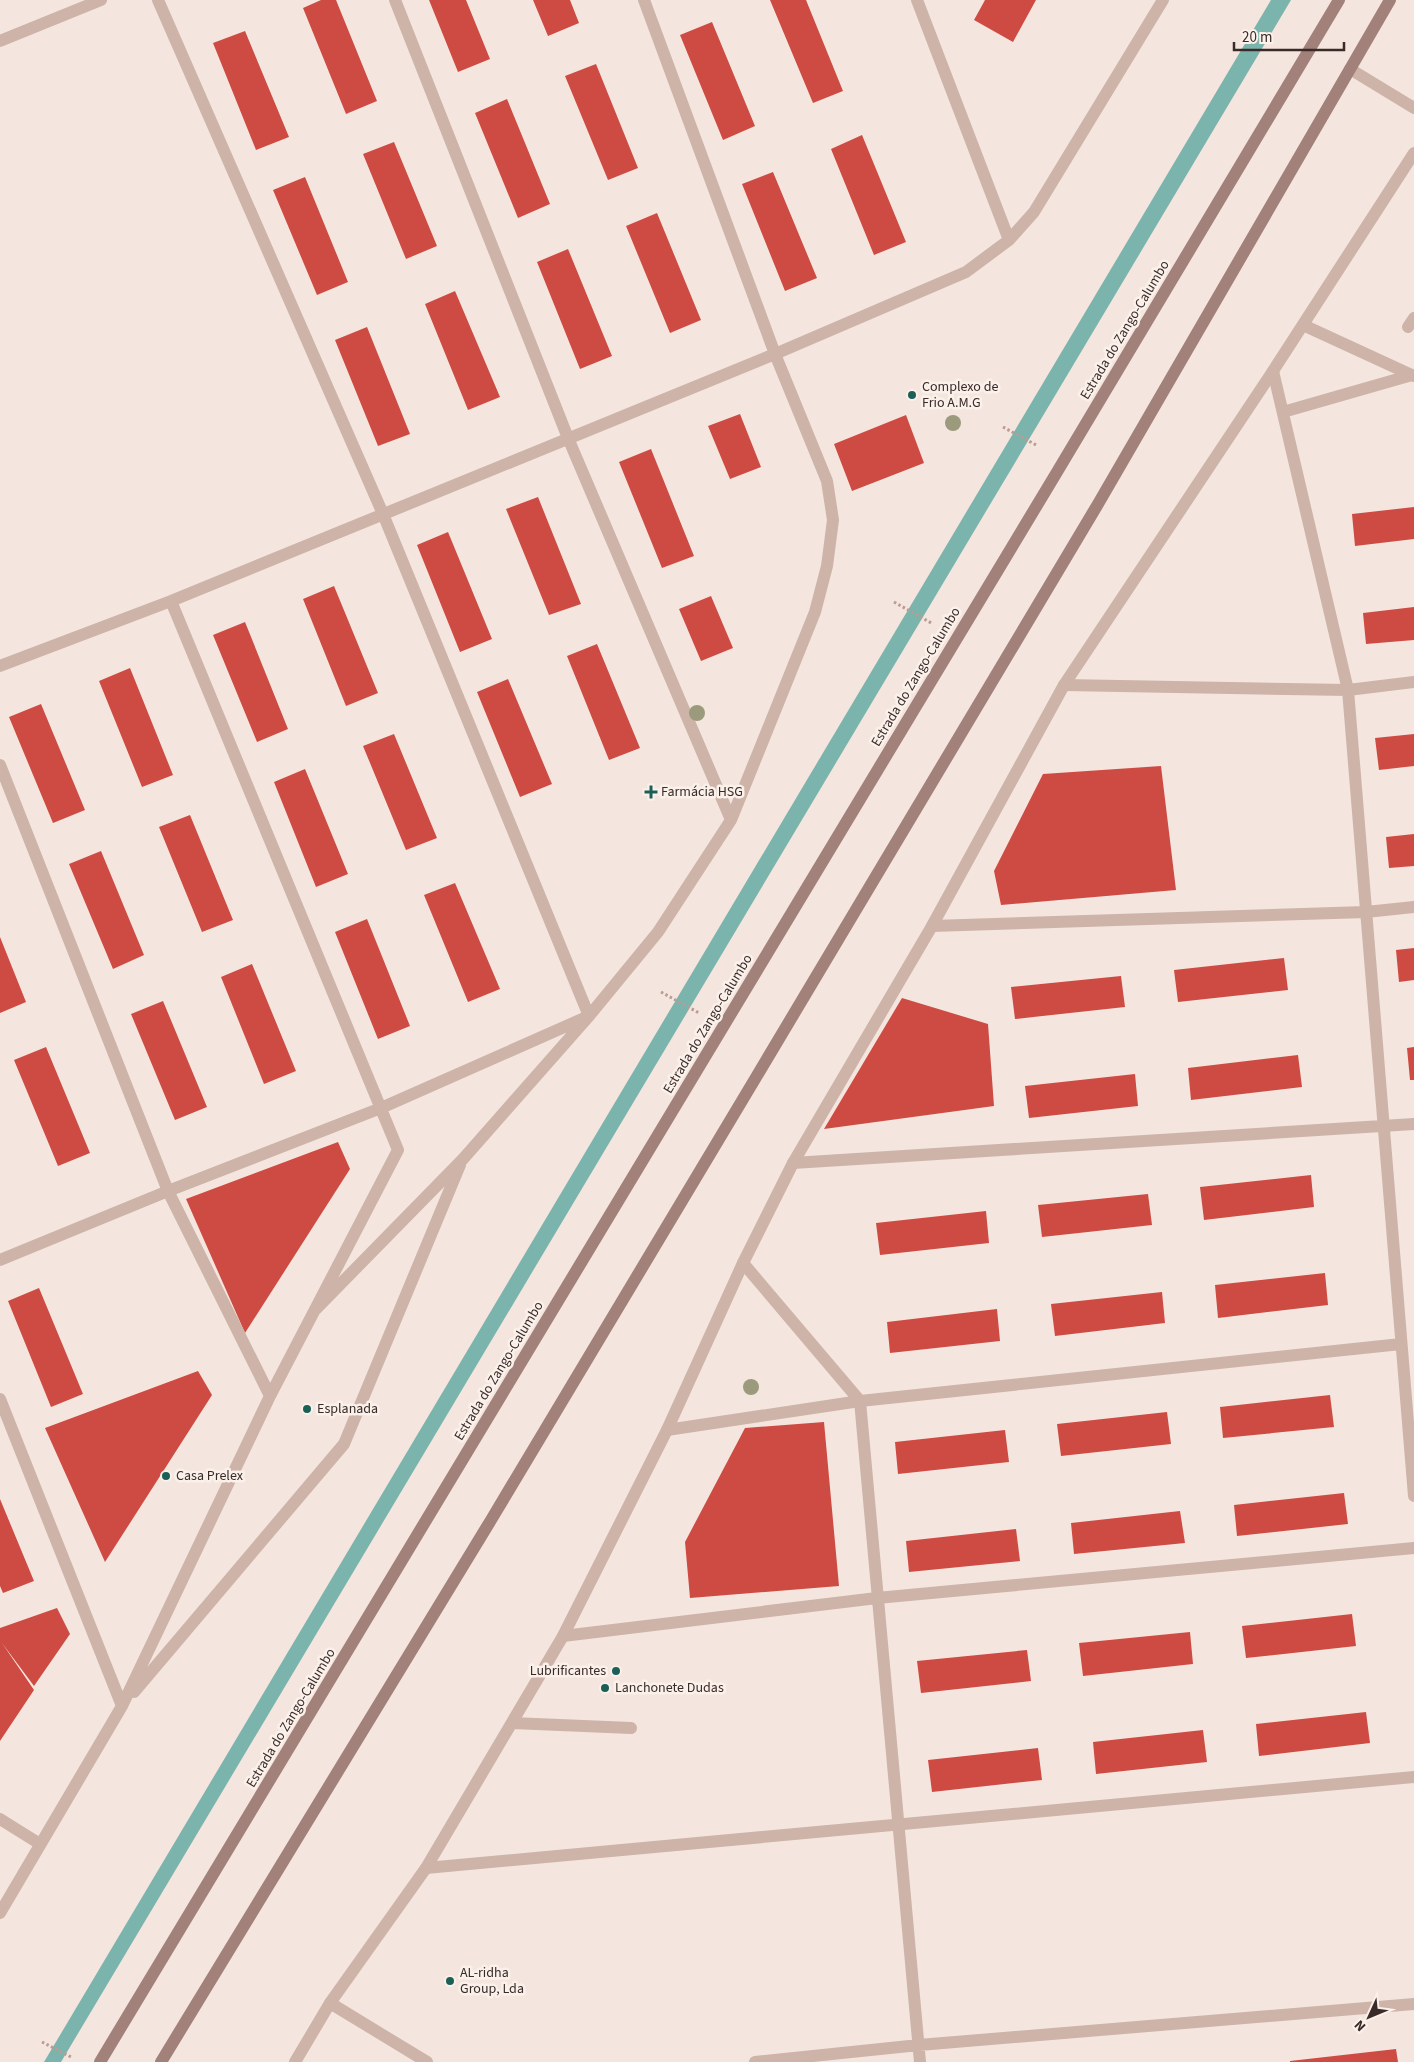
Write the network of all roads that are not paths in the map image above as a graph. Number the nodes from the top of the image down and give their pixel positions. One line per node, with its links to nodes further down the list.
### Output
1 (101, 0): 9 (street)
2 (158, 0): 20 (street)
3 (395, 0): 19 (street)
4 (644, 0): 15 (street)
5 (917, 0): 13 (street)
6 (1163, 0): 13 (street)
7 (1339, 0): 62 (main road, Estrada do Zango-Calumbo)
8 (1390, 0): 10 (main road)
9 (0, 41)
10 (1350, 69): 11 (street); 63 (main road)
11 (1414, 108)
12 (1414, 153): 14 (street)
13 (1009, 240): 15 (street)
14 (1302, 326): 16 (street); 17 (street)
15 (775, 354): 19 (street); 27 (street)
16 (1273, 371): 18 (street); 24 (street)
17 (1413, 375): 18 (street)
18 (1283, 412): 25 (street)
19 (568, 438): 20 (street); 27 (street)
20 (383, 514): 21 (street); 31 (street)
21 (171, 602): 22 (street); 32 (street)
22 (0, 666)
23 (1414, 682): 25 (street)
24 (1064, 685): 25 (street); 30 (street)
25 (1348, 690): 29 (street)
26 (0, 765): 37 (street)
27 (731, 820): 31 (street)
28 (1414, 907): 29 (street)
29 (1366, 912): 30 (street); 34 (street)
30 (932, 926): 36 (street)
31 (589, 1016): 32 (street); 35 (street)
32 (381, 1108): 37 (street); 40 (street)
33 (1414, 1124): 34 (street)
34 (1384, 1127): 36 (street); 41 (street)
35 (463, 1159): 40 (street); 50 (street)
36 (793, 1163): 39 (street)
37 (168, 1191): 38 (street); 42 (street)
38 (0, 1260)
39 (743, 1263): 44 (street); 45 (street)
40 (316, 1309): 42 (street)
41 (1402, 1344): 44 (street); 46 (street)
42 (270, 1396): 50 (street)
43 (0, 1399): 50 (street)
44 (860, 1401): 45 (street); 48 (street)
45 (667, 1430): 49 (street)
46 (1414, 1496)
47 (1414, 1548): 48 (street)
48 (877, 1598): 49 (street); 55 (street)
49 (563, 1636): 51 (street)
50 (122, 1706): 56 (street)
51 (512, 1723): 52 (street); 57 (street)
52 (631, 1728)
53 (1414, 1777): 55 (street)
54 (0, 1819): 56 (street)
55 (899, 1826): 57 (street); 61 (street)
56 (40, 1844): 58 (street)
57 (426, 1868): 59 (street)
58 (0, 1913)
59 (330, 2003): 64 (street); 65 (street)
60 (1414, 2004): 61 (street)
61 (919, 2045): 66 (street); 67 (street)
62 (100, 2062)
63 (161, 2062)
64 (295, 2062)
65 (426, 2062)
66 (755, 2062)
67 (920, 2062)

